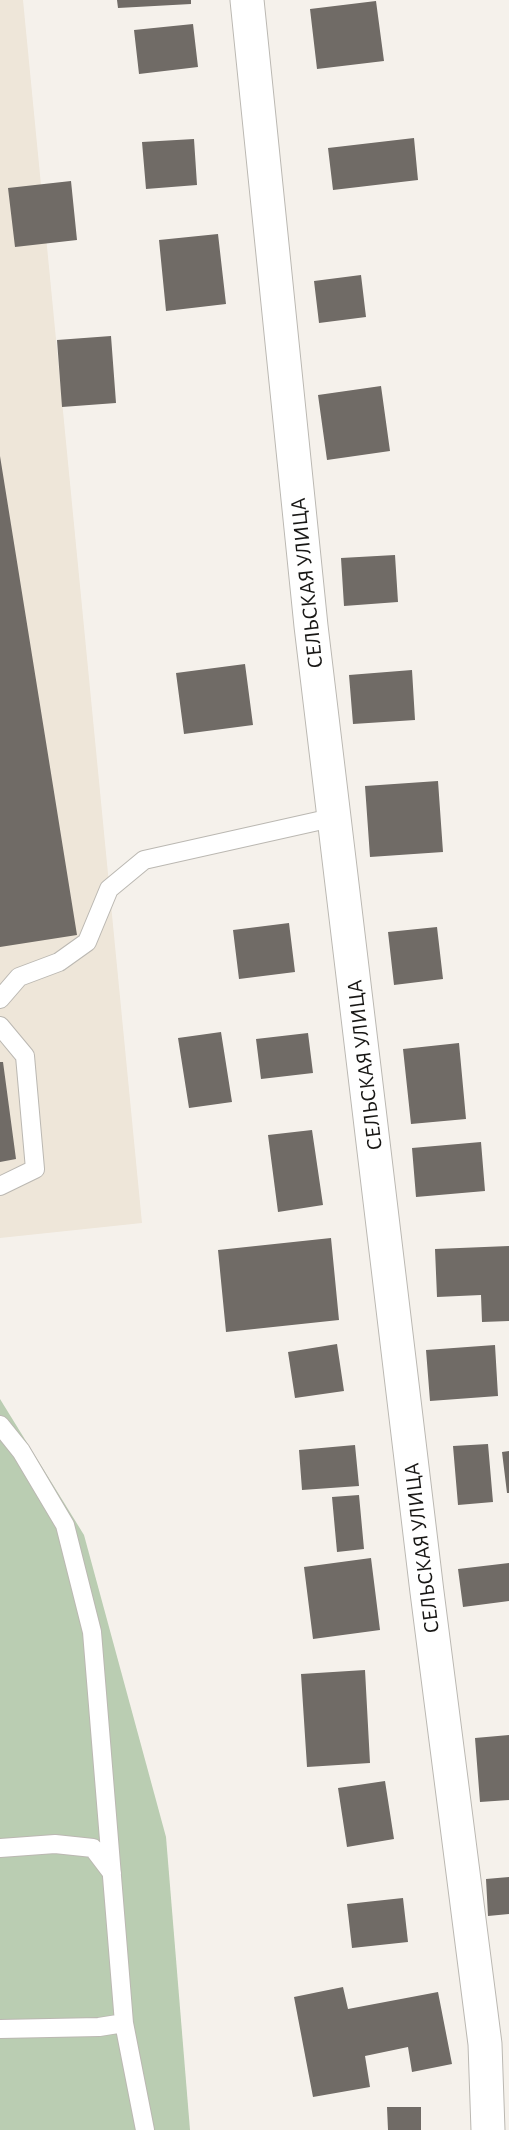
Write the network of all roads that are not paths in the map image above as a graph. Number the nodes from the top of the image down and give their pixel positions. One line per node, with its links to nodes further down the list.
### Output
1 (247, 0): 2 (street, СЕЛЬСКАЯ УЛИЦА)
2 (336, 817): 3 (lane); 12 (street, СЕЛЬСКАЯ УЛИЦА)
3 (0, 999)
4 (0, 1026): 5 (lane)
5 (0, 1186)
6 (0, 1425): 8 (lane)
7 (0, 1848): 8 (lane)
8 (112, 1873): 9 (lane)
9 (124, 2023): 10 (lane); 11 (lane)
10 (0, 2029)
11 (145, 2130)
12 (488, 2130)

